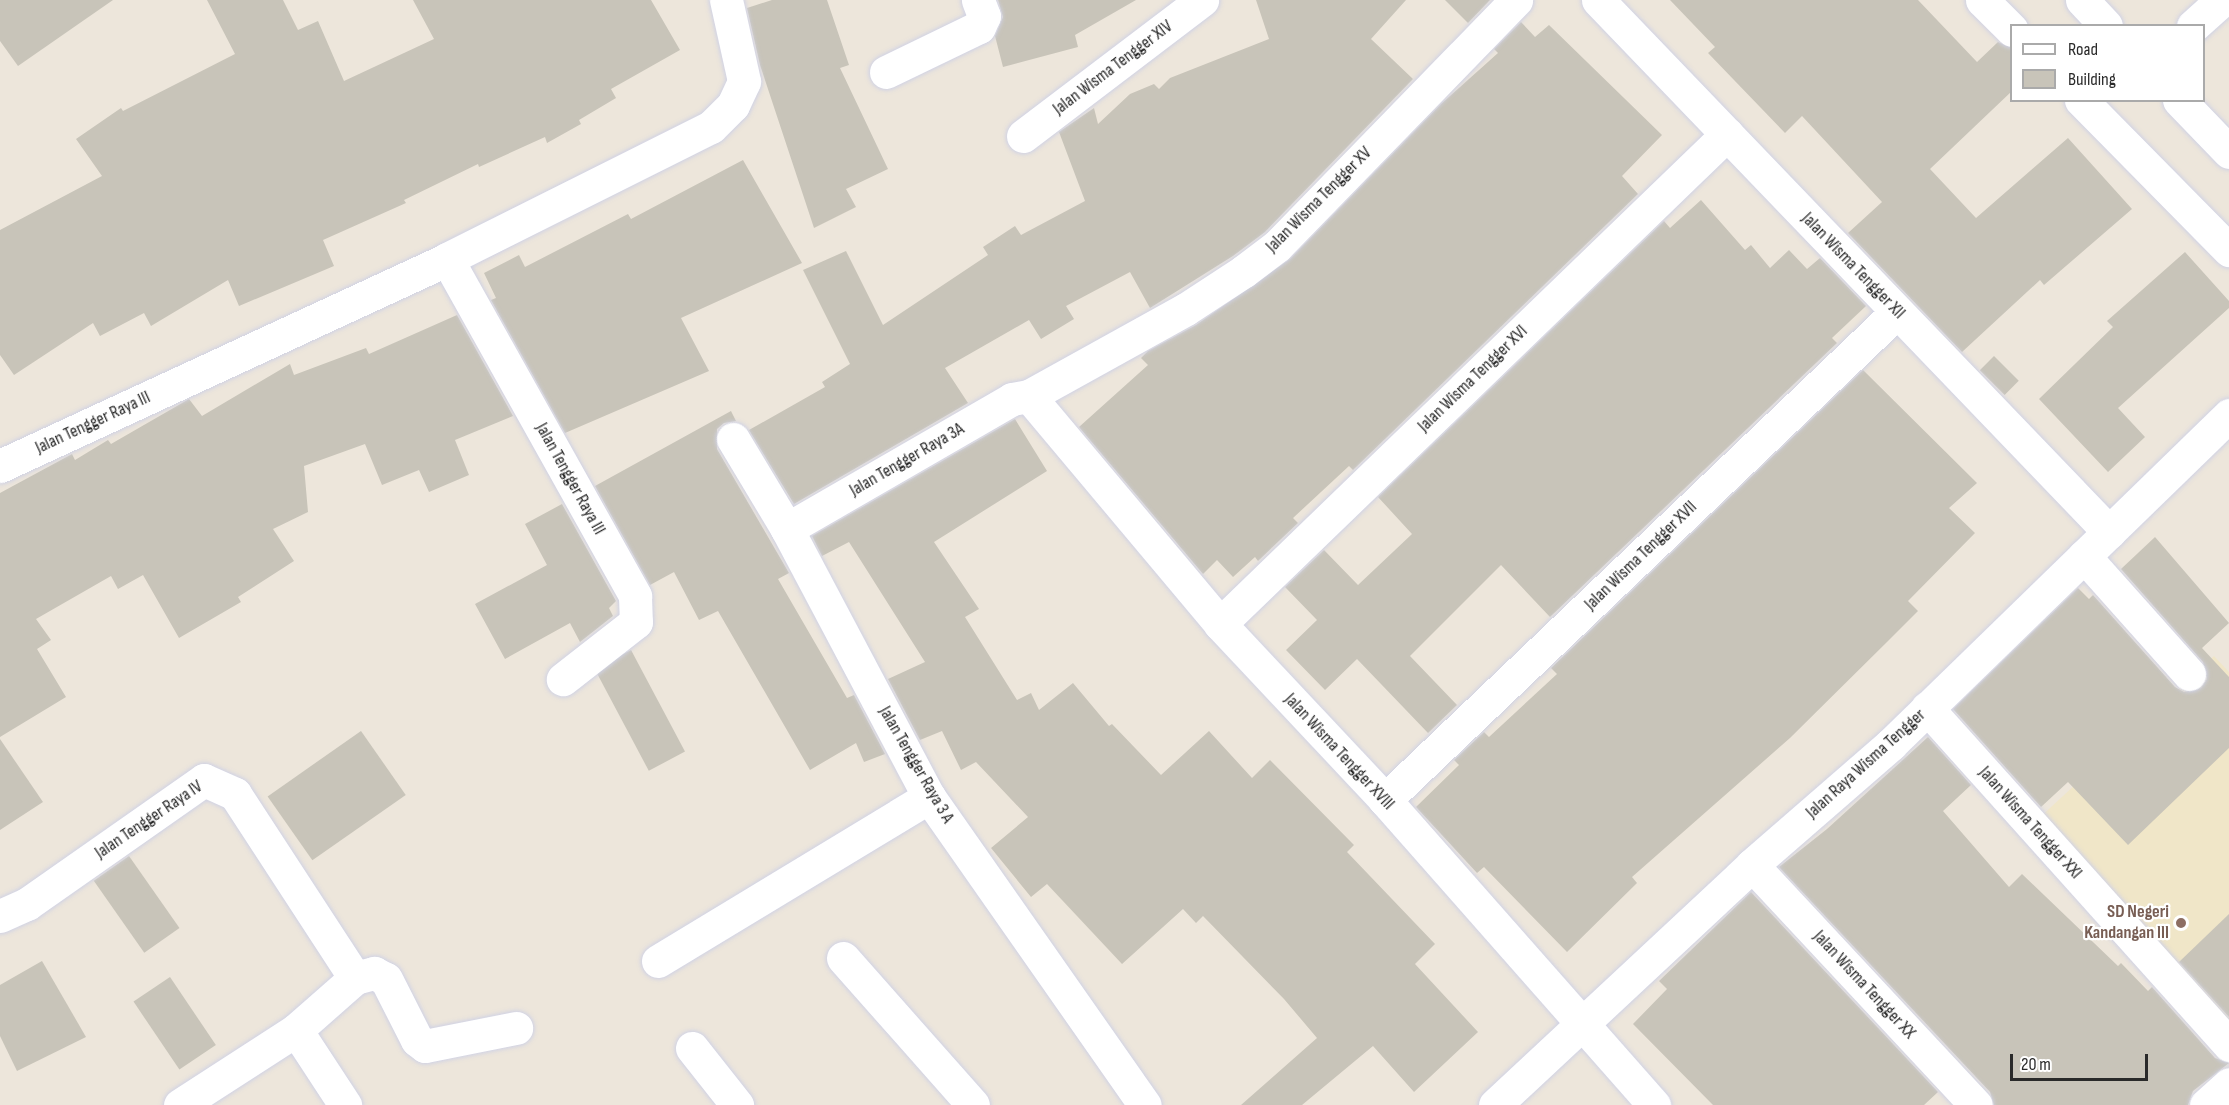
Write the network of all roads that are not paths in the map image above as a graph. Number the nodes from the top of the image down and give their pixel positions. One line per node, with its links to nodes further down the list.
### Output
1 (726, 0): 19 (street, Jalan Tengger Raya III)
2 (978, 0): 12 (street)
3 (1202, 0): 16 (street, Jalan Wisma Tengger XIV)
4 (1516, 0): 21 (street, Jalan Wisma Tengger XV)
5 (1598, 0): 15 (street, Jalan Wisma Tengger XII)
6 (1982, 0): 11 (street)
7 (2082, 0): 9 (street)
8 (2222, 0): 10 (street)
9 (2104, 24)
10 (2195, 24)
11 (2010, 28)
12 (886, 72)
13 (2083, 102): 18 (street)
14 (2181, 102): 17 (street)
15 (1727, 134): 20 (street, Jalan Wisma Tengger XII); 28 (street, Jalan Wisma Tengger XVI)
16 (1023, 136)
17 (2229, 152)
18 (2229, 250)
19 (447, 260): 24 (street, Jalan Tengger Raya III); 30 (street, Jalan Tengger Raya III)
20 (1897, 312): 26 (street, Jalan Wisma Tengger XII); 33 (street, Jalan Wisma Tengger XVII)
21 (1029, 396): 25 (street, Jalan Tengger Raya 3A); 28 (street, Jalan Wisma Tengger XVIII)
22 (2229, 415): 26 (street, Jalan Raya Wisma Tengger)
23 (733, 439): 25 (street, Jalan Tengger Raya 3 A)
24 (0, 466)
25 (787, 529): 32 (street, Jalan Tengger Raya 3 A)
26 (2109, 532): 27 (street, Jalan Raya Wisma Tengger)
27 (2084, 556): 29 (street); 31 (street, Jalan Raya Wisma Tengger)
28 (1220, 624): 33 (street, Jalan Wisma Tengger XVIII)
29 (2189, 674)
30 (564, 679)
31 (1927, 708): 34 (street, Jalan Raya Wisma Tengger); 42 (street, Jalan Wisma Tengger XXI)
32 (929, 796): 37 (street); 49 (street, Jalan Tengger Raya 3 A)
33 (1385, 800): 39 (street, Jalan Wisma Tengger XVIII)
34 (1752, 865): 39 (street, Jalan Raya Wisma Tengger); 52 (street, Jalan Wisma Tengger XX)
35 (0, 916): 38 (street, Jalan Tengger Raya IV)
36 (843, 958): 48 (street)
37 (658, 961)
38 (355, 978): 40 (street); 41 (street)
39 (1581, 1025): 50 (street, Jalan Raya Wisma Tengger); 51 (street, Jalan Wisma Tengger XVIII)
40 (516, 1028)
41 (296, 1030): 45 (street); 46 (street)
42 (2229, 1044)
43 (692, 1048): 47 (street)
44 (2229, 1084): 53 (street)
45 (180, 1105)
46 (345, 1105)
47 (737, 1105)
48 (973, 1105)
49 (1145, 1105)
50 (1495, 1105)
51 (1654, 1105)
52 (1976, 1105)
53 (2206, 1105)

